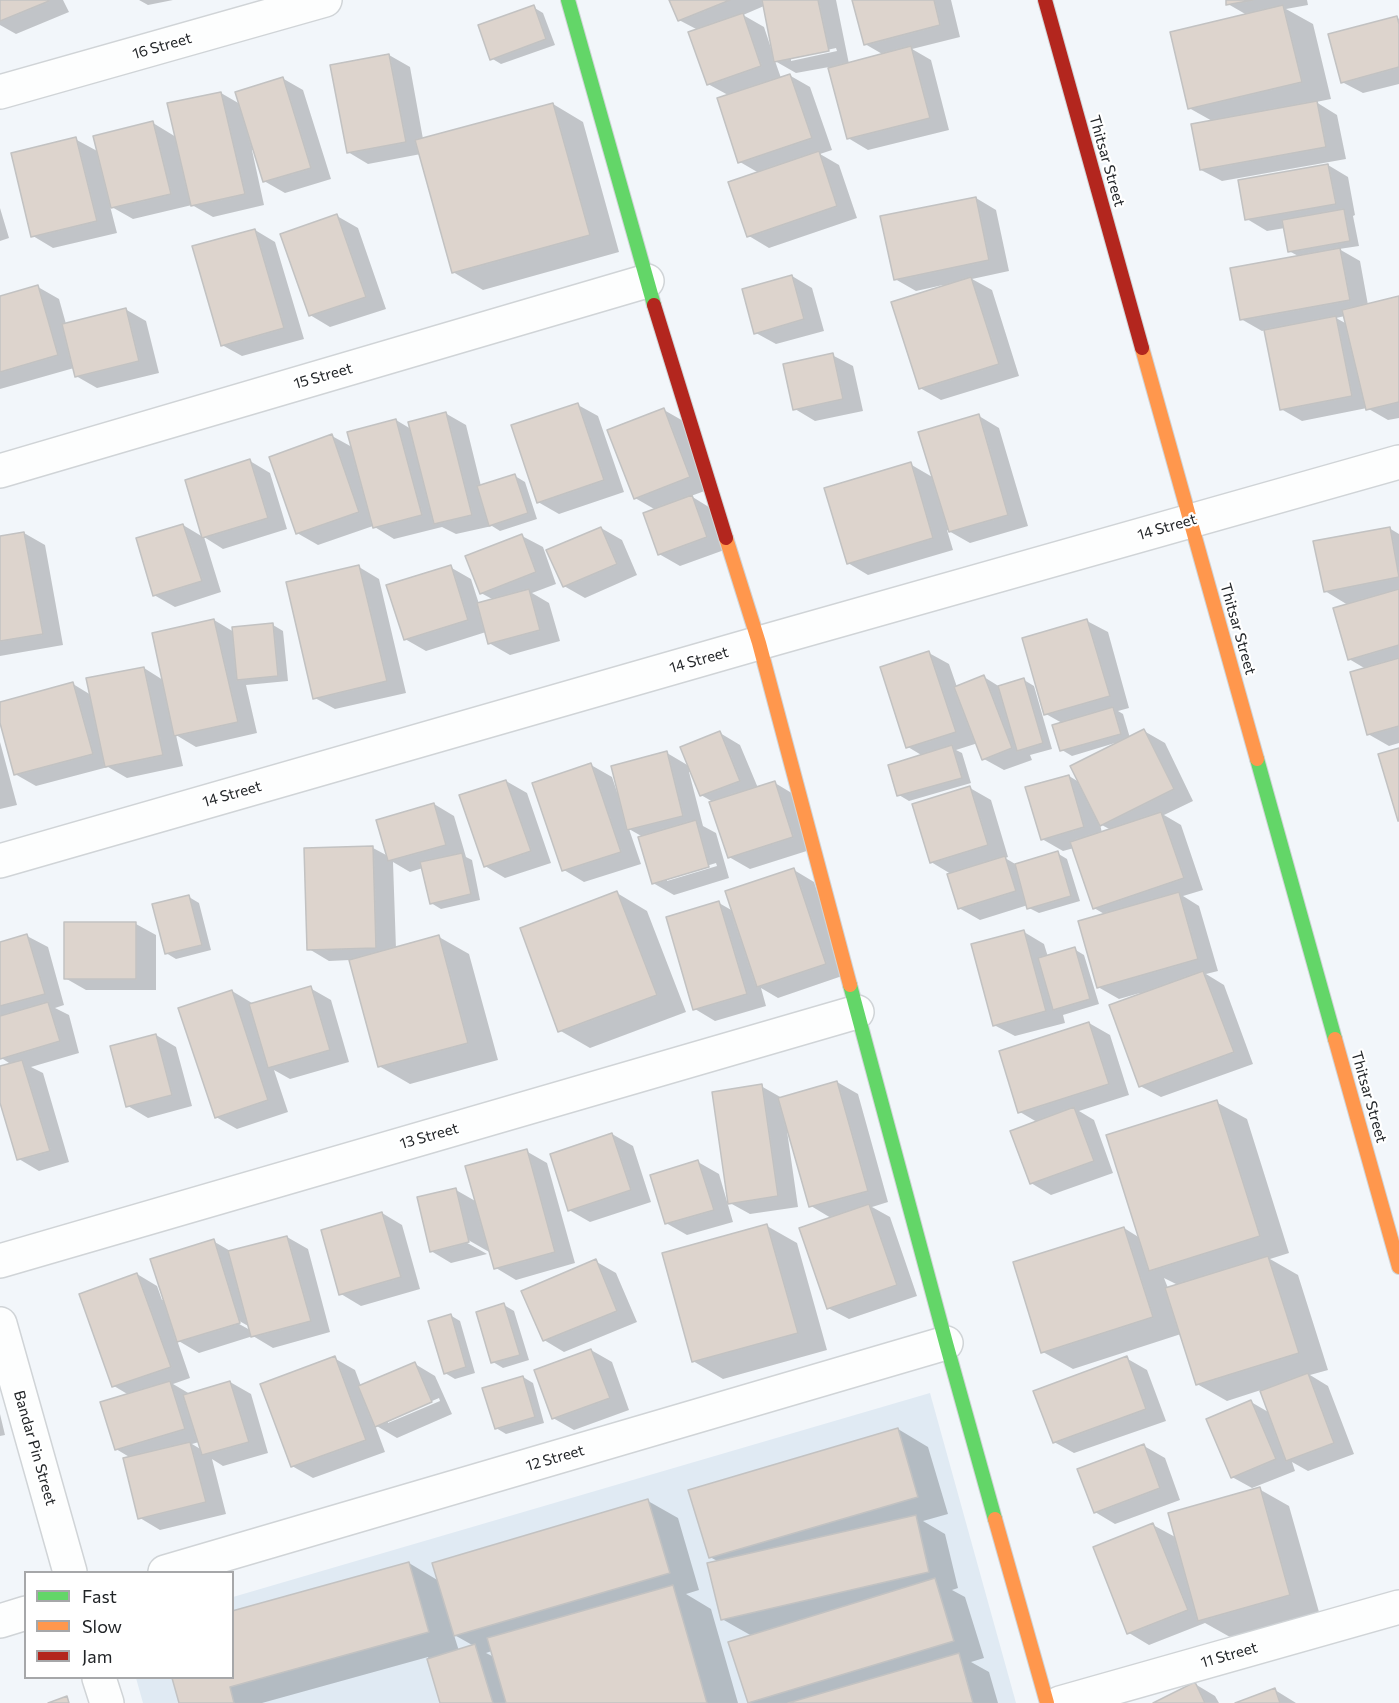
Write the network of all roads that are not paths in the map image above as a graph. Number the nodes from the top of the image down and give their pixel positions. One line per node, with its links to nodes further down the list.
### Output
1 (325, 0): 4 (street, 16 Street)
2 (568, 0): 5 (street)
3 (1045, 0): 8 (street, Thitsar Street)
4 (0, 92)
5 (647, 281): 7 (street, 15 Street); 9 (street)
6 (1399, 462): 8 (street, 14 Street)
7 (0, 471)
8 (1191, 520): 9 (street, 14 Street); 13 (street, Thitsar Street)
9 (759, 643): 10 (street, 14 Street); 11 (street)
10 (0, 861)
11 (857, 1012): 12 (street, 13 Street); 15 (street)
12 (0, 1261)
13 (1399, 1268)
14 (0, 1324): 16 (street, Bandar Pin Street)
15 (946, 1343): 17 (street, 12 Street); 23 (street)
16 (70, 1571)
17 (168, 1571)
18 (1399, 1607): 24 (street, 11 Street)
19 (24, 1614): 20 (street)
20 (0, 1621)
21 (100, 1679): 22 (street)
22 (106, 1703)
23 (1047, 1703)
24 (1059, 1703)

